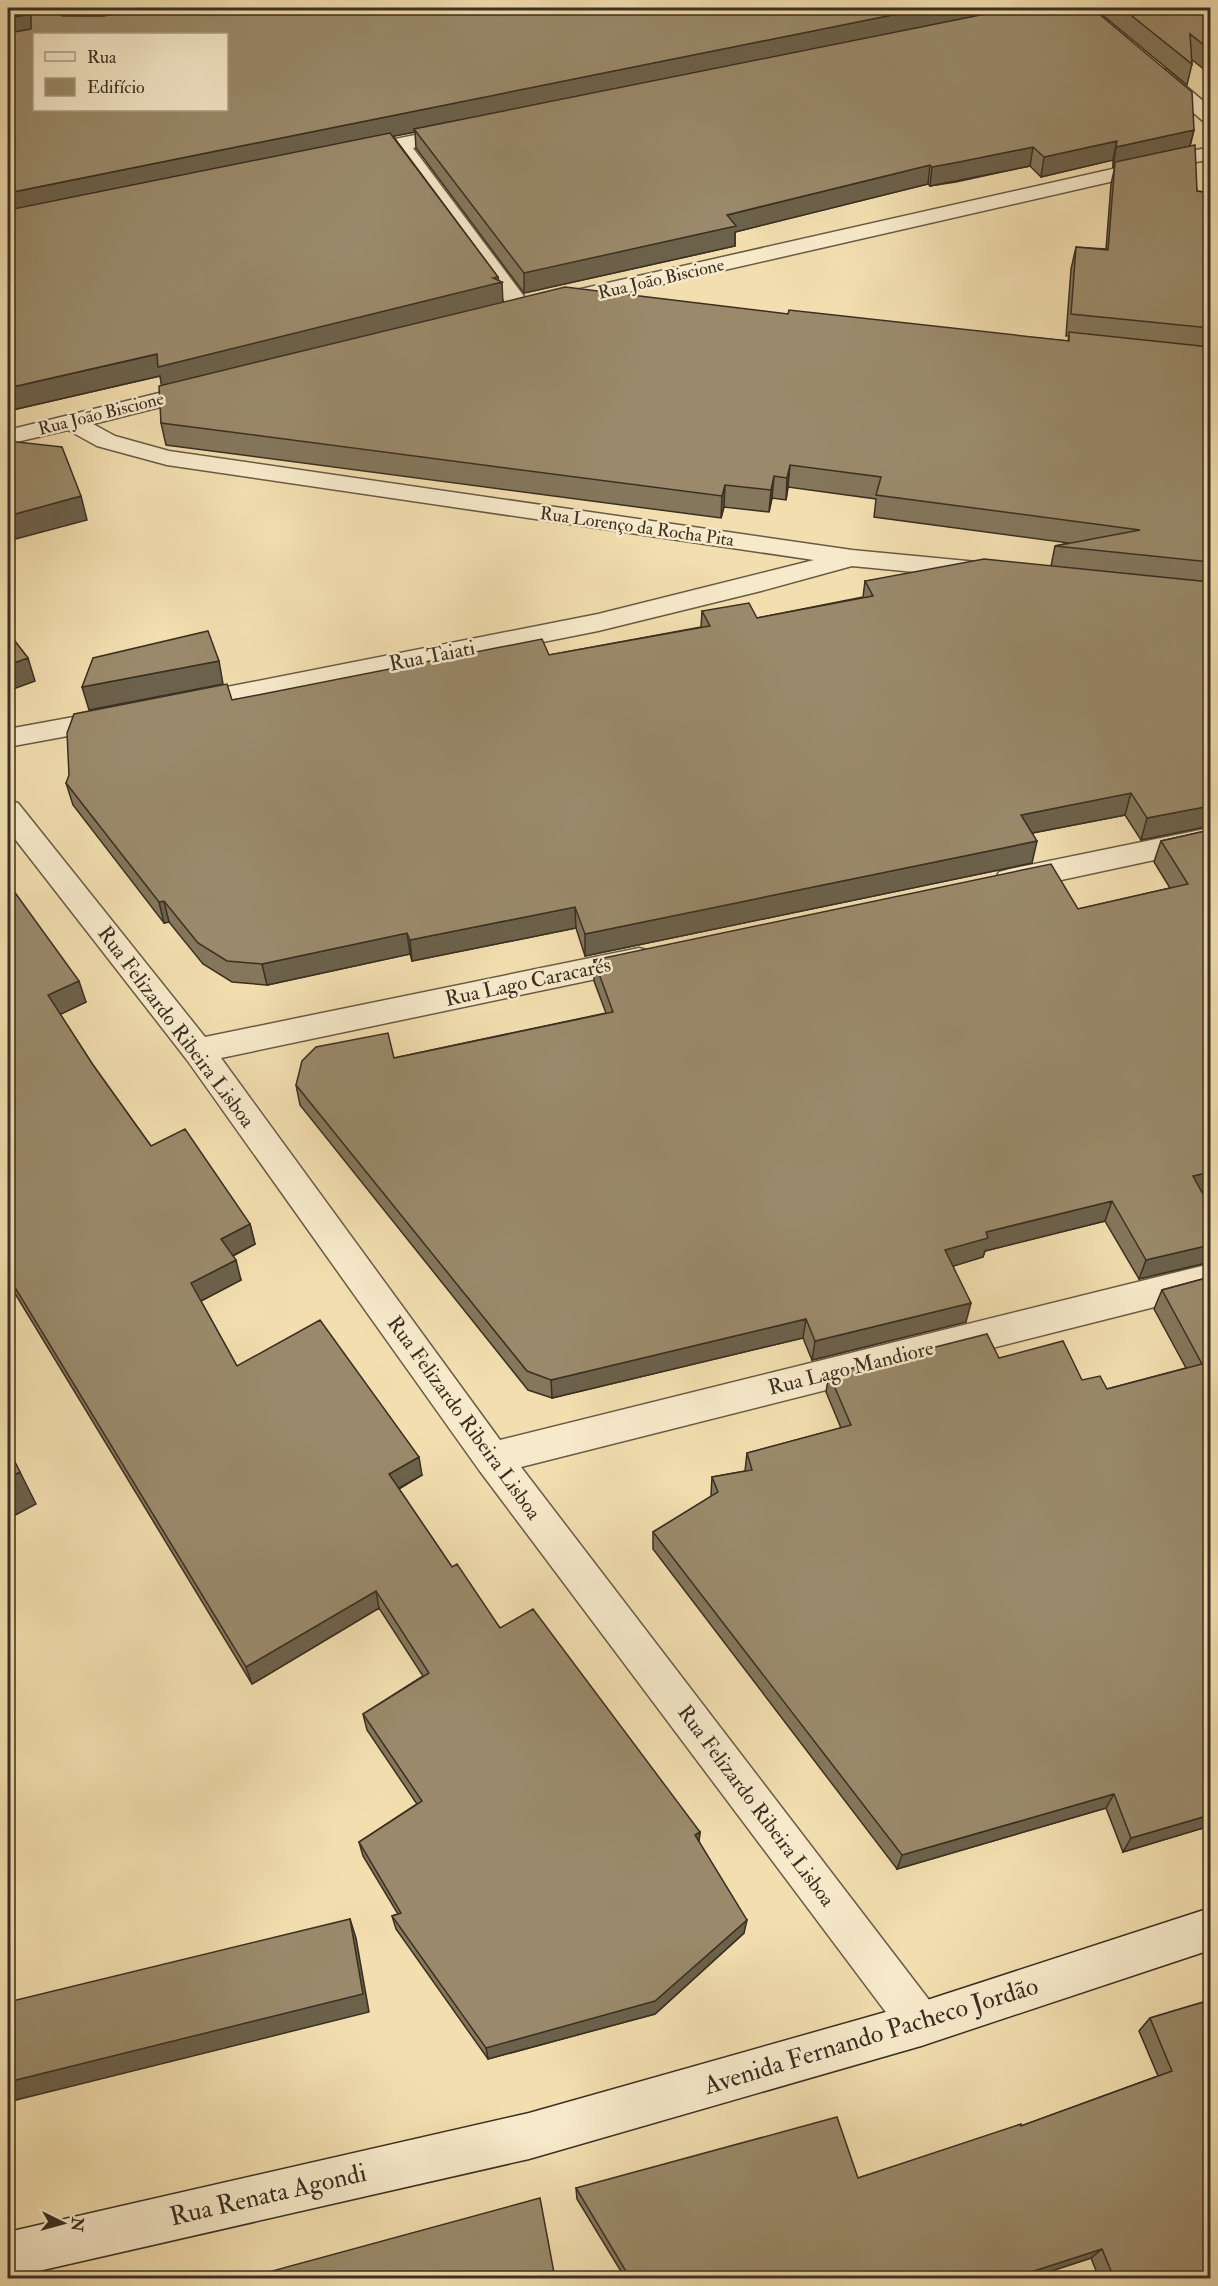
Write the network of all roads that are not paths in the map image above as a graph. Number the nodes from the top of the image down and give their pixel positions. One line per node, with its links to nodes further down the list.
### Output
1 (1141, 59): 2 (street)
2 (1210, 117)
3 (480, 127): 4 (street)
4 (399, 144): 6 (street); 9 (street)
5 (1210, 153): 7 (street, Rua João Biscione)
6 (342, 156)
7 (591, 295): 8 (street); 9 (street, Rua João Biscione)
8 (650, 301)
9 (521, 308): 10 (street, Rua João Biscione)
10 (498, 314)
11 (221, 384): 12 (street, Rua João Biscione)
12 (72, 422): 13 (street, Rua João Biscione); 14 (street, Rua Lorenço da Rocha Pita)
13 (8, 437)
14 (852, 558): 15 (street, Rua Lorenço da Rocha Pita); 16 (street, Rua Taiati)
15 (1013, 573)
16 (166, 708)
17 (131, 715): 18 (street)
18 (8, 738)
19 (8, 810): 23 (street, Rua Felizardo Ribeira Lisboa)
20 (1210, 838): 21 (street)
21 (978, 887)
22 (664, 953): 23 (street, Rua Lago Caracarés)
23 (198, 1052): 25 (street, Rua Felizardo Ribeira Lisboa)
24 (1210, 1278): 25 (street, Rua Lago Mandiore)
25 (492, 1458): 27 (street, Rua Felizardo Ribeira Lisboa)
26 (1210, 1929): 27 (street, Avenida Fernando Pacheco Jordão)
27 (921, 2024): 28 (street, Avenida Fernando Pacheco Jordão)
28 (529, 2136): 29 (street, Rua Renata Agondi)
29 (8, 2255)

